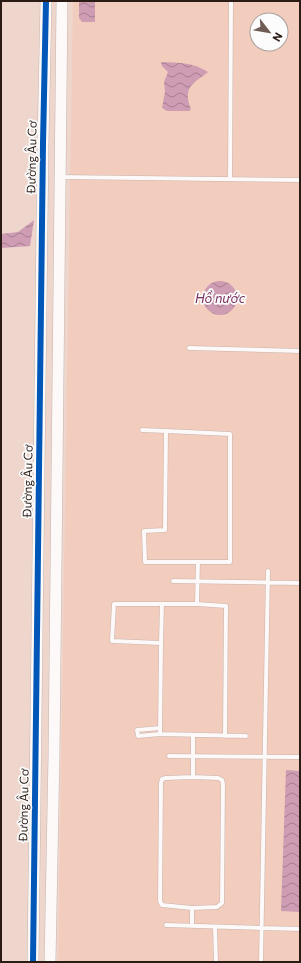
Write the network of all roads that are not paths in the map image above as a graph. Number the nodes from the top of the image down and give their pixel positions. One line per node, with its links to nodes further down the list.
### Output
1 (46, 1): 9 (street, Đường Âu Cơ)
2 (62, 1): 4 (street)
3 (231, 1): 5 (lane)
4 (60, 177): 5 (lane); 10 (street)
5 (230, 179): 6 (lane)
6 (300, 180)
7 (189, 348): 8 (lane)
8 (300, 351)
9 (41, 352): 10 (street); 38 (street, Đường Âu Cơ)
10 (58, 352): 39 (street)
11 (142, 430): 12 (lane)
12 (166, 431): 13 (lane); 13 (lane)
13 (198, 562): 16 (lane)
14 (268, 570): 17 (lane)
15 (173, 580): 16 (lane)
16 (197, 581): 17 (lane); 20 (lane)
17 (268, 582): 18 (lane); 29 (lane)
18 (300, 583)
19 (162, 604): 20 (lane); 21 (lane); 21 (lane)
20 (197, 604): 25 (lane)
21 (161, 643): 22 (lane)
22 (160, 728): 23 (lane); 23 (lane)
23 (160, 734): 24 (lane)
24 (193, 735): 25 (lane); 28 (lane)
25 (226, 736): 26 (lane)
26 (246, 736)
27 (169, 756): 28 (lane)
28 (194, 756): 29 (lane); 31 (lane)
29 (265, 757): 30 (lane); 36 (lane)
30 (300, 757)
31 (193, 777): 32 (lane); 32 (lane)
32 (192, 908): 34 (lane)
33 (166, 925): 34 (lane)
34 (192, 926): 35 (lane)
35 (215, 927): 36 (lane); 40 (lane)
36 (262, 928): 37 (lane); 41 (lane)
37 (300, 929)
38 (33, 962)
39 (50, 962)
40 (216, 962)
41 (262, 962)

